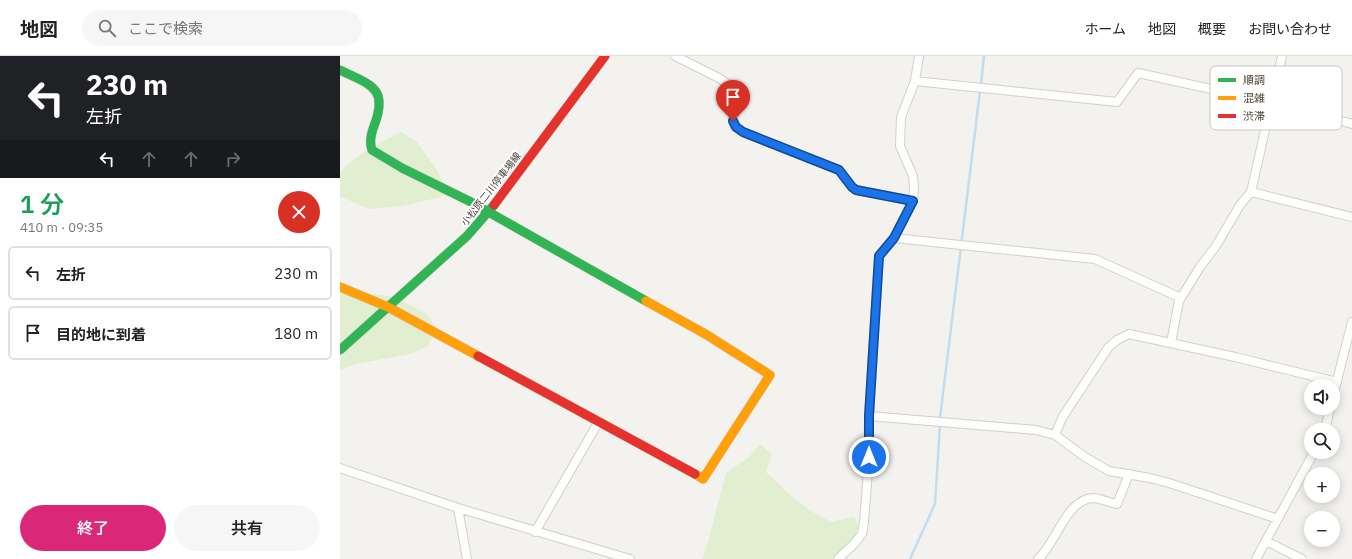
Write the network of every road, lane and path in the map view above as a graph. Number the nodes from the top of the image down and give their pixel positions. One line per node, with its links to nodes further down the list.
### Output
1 (605, 56): 14 (street, 小松原二川停車場線)
2 (675, 56): 13 (street)
3 (919, 56): 7 (street)
4 (1282, 56): 5 (street)
5 (1280, 66)
6 (340, 70): 14 (street)
7 (915, 81): 8 (street); 13 (street)
8 (1210, 89)
9 (1342, 121): 10 (street)
10 (1352, 124)
11 (1265, 130): 12 (street)
12 (1251, 192): 15 (street); 18 (street)
13 (913, 201): 16 (street)
14 (489, 212): 19 (street, 小松原二川停車場線); 26 (street)
15 (1352, 216)
16 (894, 238): 18 (street); 25 (street)
17 (340, 287): 19 (street)
18 (1181, 298): 21 (street)
19 (388, 307): 22 (street, 小松原二川停車場線); 26 (street)
20 (1352, 322): 24 (street)
21 (1171, 343): 23 (street); 27 (street)
22 (340, 350)
23 (1324, 379)
24 (1338, 379)
25 (869, 416): 27 (street); 38 (street)
26 (599, 421): 33 (street)
27 (1055, 435): 30 (street)
28 (1310, 459): 32 (street)
29 (340, 468): 31 (street)
30 (1129, 474): 32 (street); 39 (street)
31 (458, 508): 33 (street); 36 (street)
32 (1278, 519): 34 (street)
33 (535, 532): 35 (street)
34 (1266, 541): 40 (street); 41 (street)
35 (604, 555): 37 (street)
36 (467, 559)
37 (630, 559)
38 (838, 559)
39 (1038, 559)
40 (1256, 559)
41 (1302, 559)

